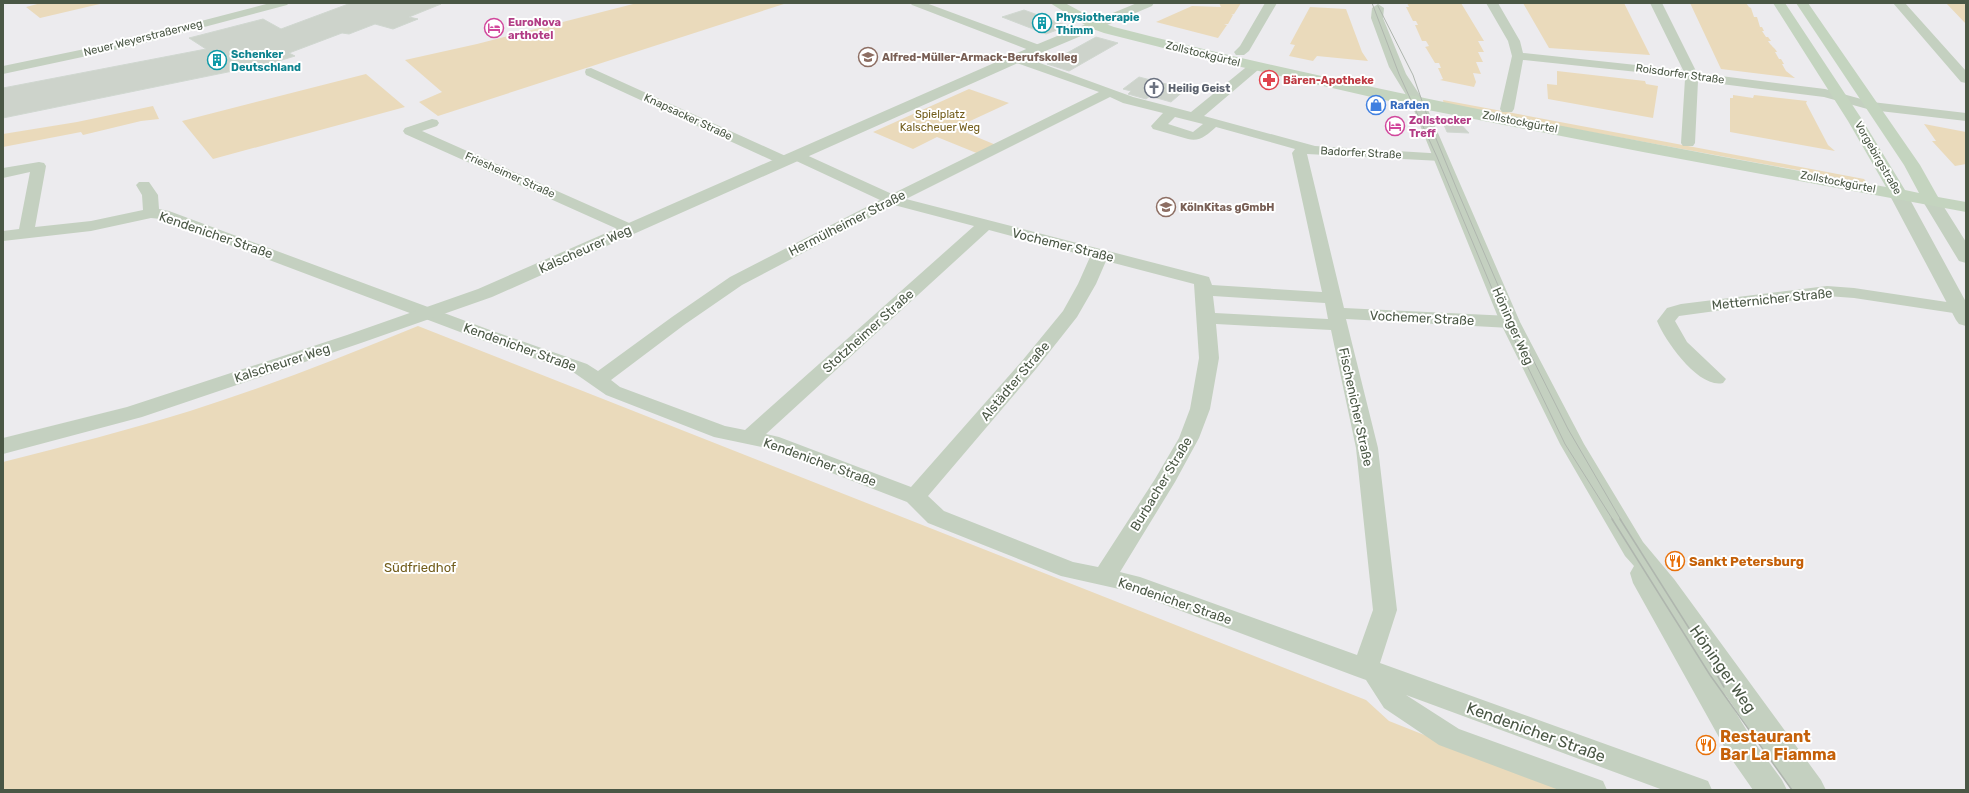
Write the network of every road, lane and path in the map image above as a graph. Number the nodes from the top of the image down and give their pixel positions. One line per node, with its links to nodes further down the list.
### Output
1 (283, 3): 20 (street, Neuer Weyerstraßerweg)
2 (916, 3): 15 (street)
3 (1056, 3): 14 (main road, Zollstockgürtel)
4 (1074, 3): 13 (main road, Zollstockgürtel)
5 (1148, 3): 13 (street, Kalscheurer Weg)
6 (1271, 3): 16 (street)
7 (1492, 3): 17 (street)
8 (1656, 3): 22 (street)
9 (1778, 3): 25 (main road, Vorgebirgstraße)
10 (1802, 3): 27 (main road, Vorgebirgstraße)
11 (1899, 3): 23 (street)
12 (1376, 6): 26 (street, Höninger Weg)
13 (1115, 17): 14 (street, Kalscheurer Weg); 16 (main road, Zollstockgürtel)
14 (1095, 25): 15 (street, Kalscheurer Weg); 19 (main road, Zollstockgürtel)
15 (1038, 49): 18 (street, Kalscheurer Weg)
16 (1240, 52): 26 (main road, Zollstockgürtel)
17 (1518, 56): 22 (street, Roisdorfer Straße); 28 (street)
18 (1018, 59): 24 (street, Badorfer Straße); 37 (street, Kalscheurer Weg)
19 (1254, 67): 26 (main road, Zollstockgürtel); 30 (street)
20 (3, 70)
21 (591, 72): 37 (street, Knapsacker Straße)
22 (1692, 76): 25 (street, Roisdorfer Straße); 34 (street)
23 (1966, 79)
24 (1110, 92): 29 (street, Badorfer Straße); 43 (street, Hermülheimer Straße)
25 (1841, 96): 27 (street, Roisdorfer Straße); 40 (main road, Vorgebirgstraße)
26 (1415, 98): 28 (main road, Zollstockgürtel); 36 (street, Höninger Weg); 40 (main road, Zollstockgürtel)
27 (1871, 106): 31 (street, Roisdorfer Straße); 41 (main road, Vorgebirgstraße)
28 (1507, 109): 34 (main road, Zollstockgürtel)
29 (1172, 112): 30 (street, Badorfer Straße); 33 (street)
30 (1194, 117): 33 (street, Badorfer Straße)
31 (1966, 117)
32 (432, 122): 47 (street, Friesheimer Straße)
33 (1213, 122): 35 (street, Badorfer Straße)
34 (1688, 143): 40 (main road, Zollstockgürtel)
35 (1305, 148): 36 (street, Badorfer Straße); 54 (street, Fischenicher Straße)
36 (1441, 157): 57 (street, Höninger Weg)
37 (791, 159): 43 (street, Vochemer Straße); 47 (street, Kalscheurer Weg)
38 (3, 173): 48 (street)
39 (144, 185): 45 (street)
40 (1894, 187): 41 (main road); 55 (street, Vorgebirgstraße)
41 (1928, 193): 42 (main road); 44 (main road); 51 (street, Vorgebirgstraße)
42 (1966, 194)
43 (892, 200): 46 (street, Vochemer Straße); 59 (street, Hermülheimer Straße)
44 (1966, 207)
45 (152, 213): 48 (street); 53 (street, Kendenicher Straße)
46 (986, 225): 50 (street, Vochemer Straße); 60 (street, Stotzheimer Straße)
47 (630, 229): 53 (street, Kalscheurer Weg)
48 (26, 233): 49 (street)
49 (3, 236)
50 (1100, 254): 52 (street, Vochemer Straße); 62 (street, Alstädter Straße)
51 (1966, 257)
52 (1204, 290): 54 (street, Vochemer Straße); 56 (street, Burbacher Straße)
53 (426, 312): 59 (street, Kendenicher Straße); 61 (street, Kalscheurer Weg)
54 (1335, 312): 56 (street, Vochemer Straße); 57 (street, Vochemer Straße); 65 (street, Fischenicher Straße)
55 (1963, 314): 58 (street, Metternicher Straße)
56 (1206, 318): 64 (street, Burbacher Straße)
57 (1510, 322): 63 (street, Höninger Weg)
58 (1716, 379)
59 (599, 380): 60 (street, Kendenicher Straße)
60 (750, 437): 62 (street, Kendenicher Straße)
61 (3, 446)
62 (915, 497): 64 (street, Kendenicher Straße)
63 (1634, 550): 68 (street, Höninger Weg); 69 (street, Höninger Weg)
64 (1104, 577): 65 (street, Kendenicher Straße)
65 (1370, 672): 66 (street); 67 (street, Kendenicher Straße)
66 (1593, 790)
67 (1698, 790)
68 (1771, 790)
69 (1810, 790)

